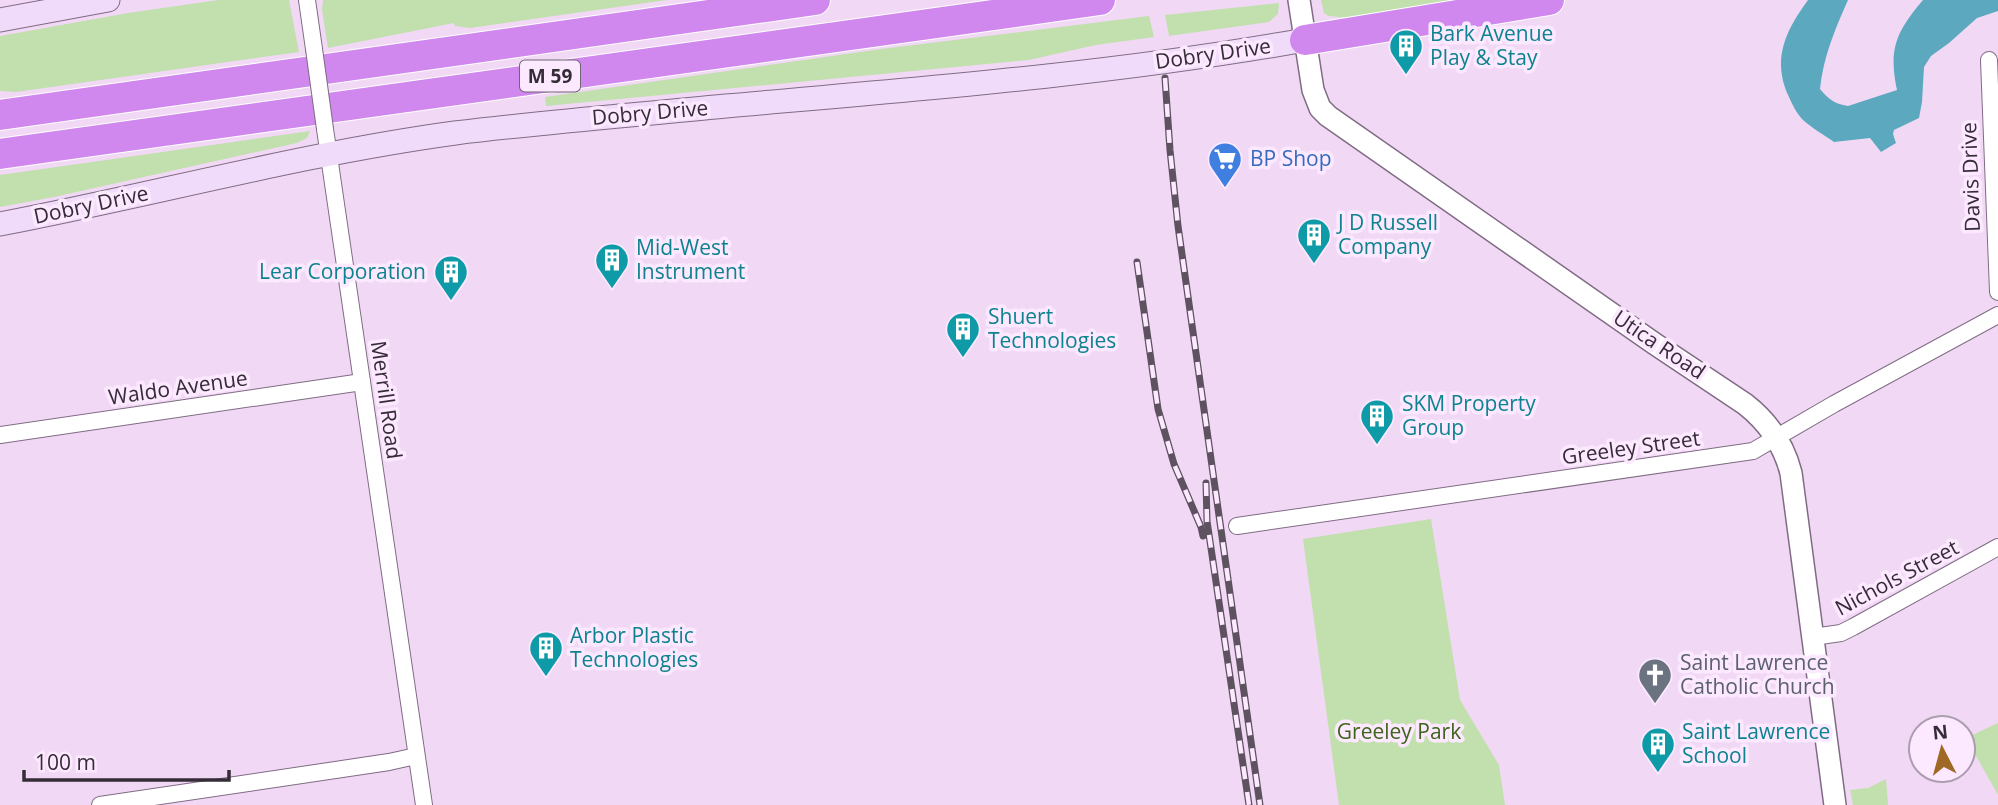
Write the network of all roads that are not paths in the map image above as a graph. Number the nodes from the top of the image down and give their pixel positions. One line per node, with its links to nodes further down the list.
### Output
1 (108, 0): 7 (main road)
2 (307, 0): 12 (street, Merrill Road, bridge)
3 (815, 0): 10 (highway, M 59)
4 (1100, 0): 11 (highway, M 59)
5 (1299, 0): 8 (street, Utica Road)
6 (1549, 0): 8 (highway)
7 (0, 20)
8 (1305, 40): 12 (main road, Dobry Drive); 18 (street, Utica Road)
9 (1989, 60): 14 (street, Davis Drive)
10 (0, 115)
11 (0, 154)
12 (329, 154): 13 (main road, Dobry Drive); 16 (street, Merrill Road)
13 (0, 224)
14 (1998, 292)
15 (1998, 315): 18 (street, Greeley Street)
16 (362, 382): 17 (street, Waldo Avenue); 22 (street, Merrill Road)
17 (0, 435)
18 (1777, 438): 19 (street, Greeley Street); 21 (street, Utica Road)
19 (1237, 526)
20 (1998, 547): 21 (street, Nichols Street)
21 (1813, 638): 25 (street, Utica Road)
22 (416, 756): 23 (street); 24 (street, Merrill Road)
23 (100, 805)
24 (424, 805)
25 (1836, 805)

